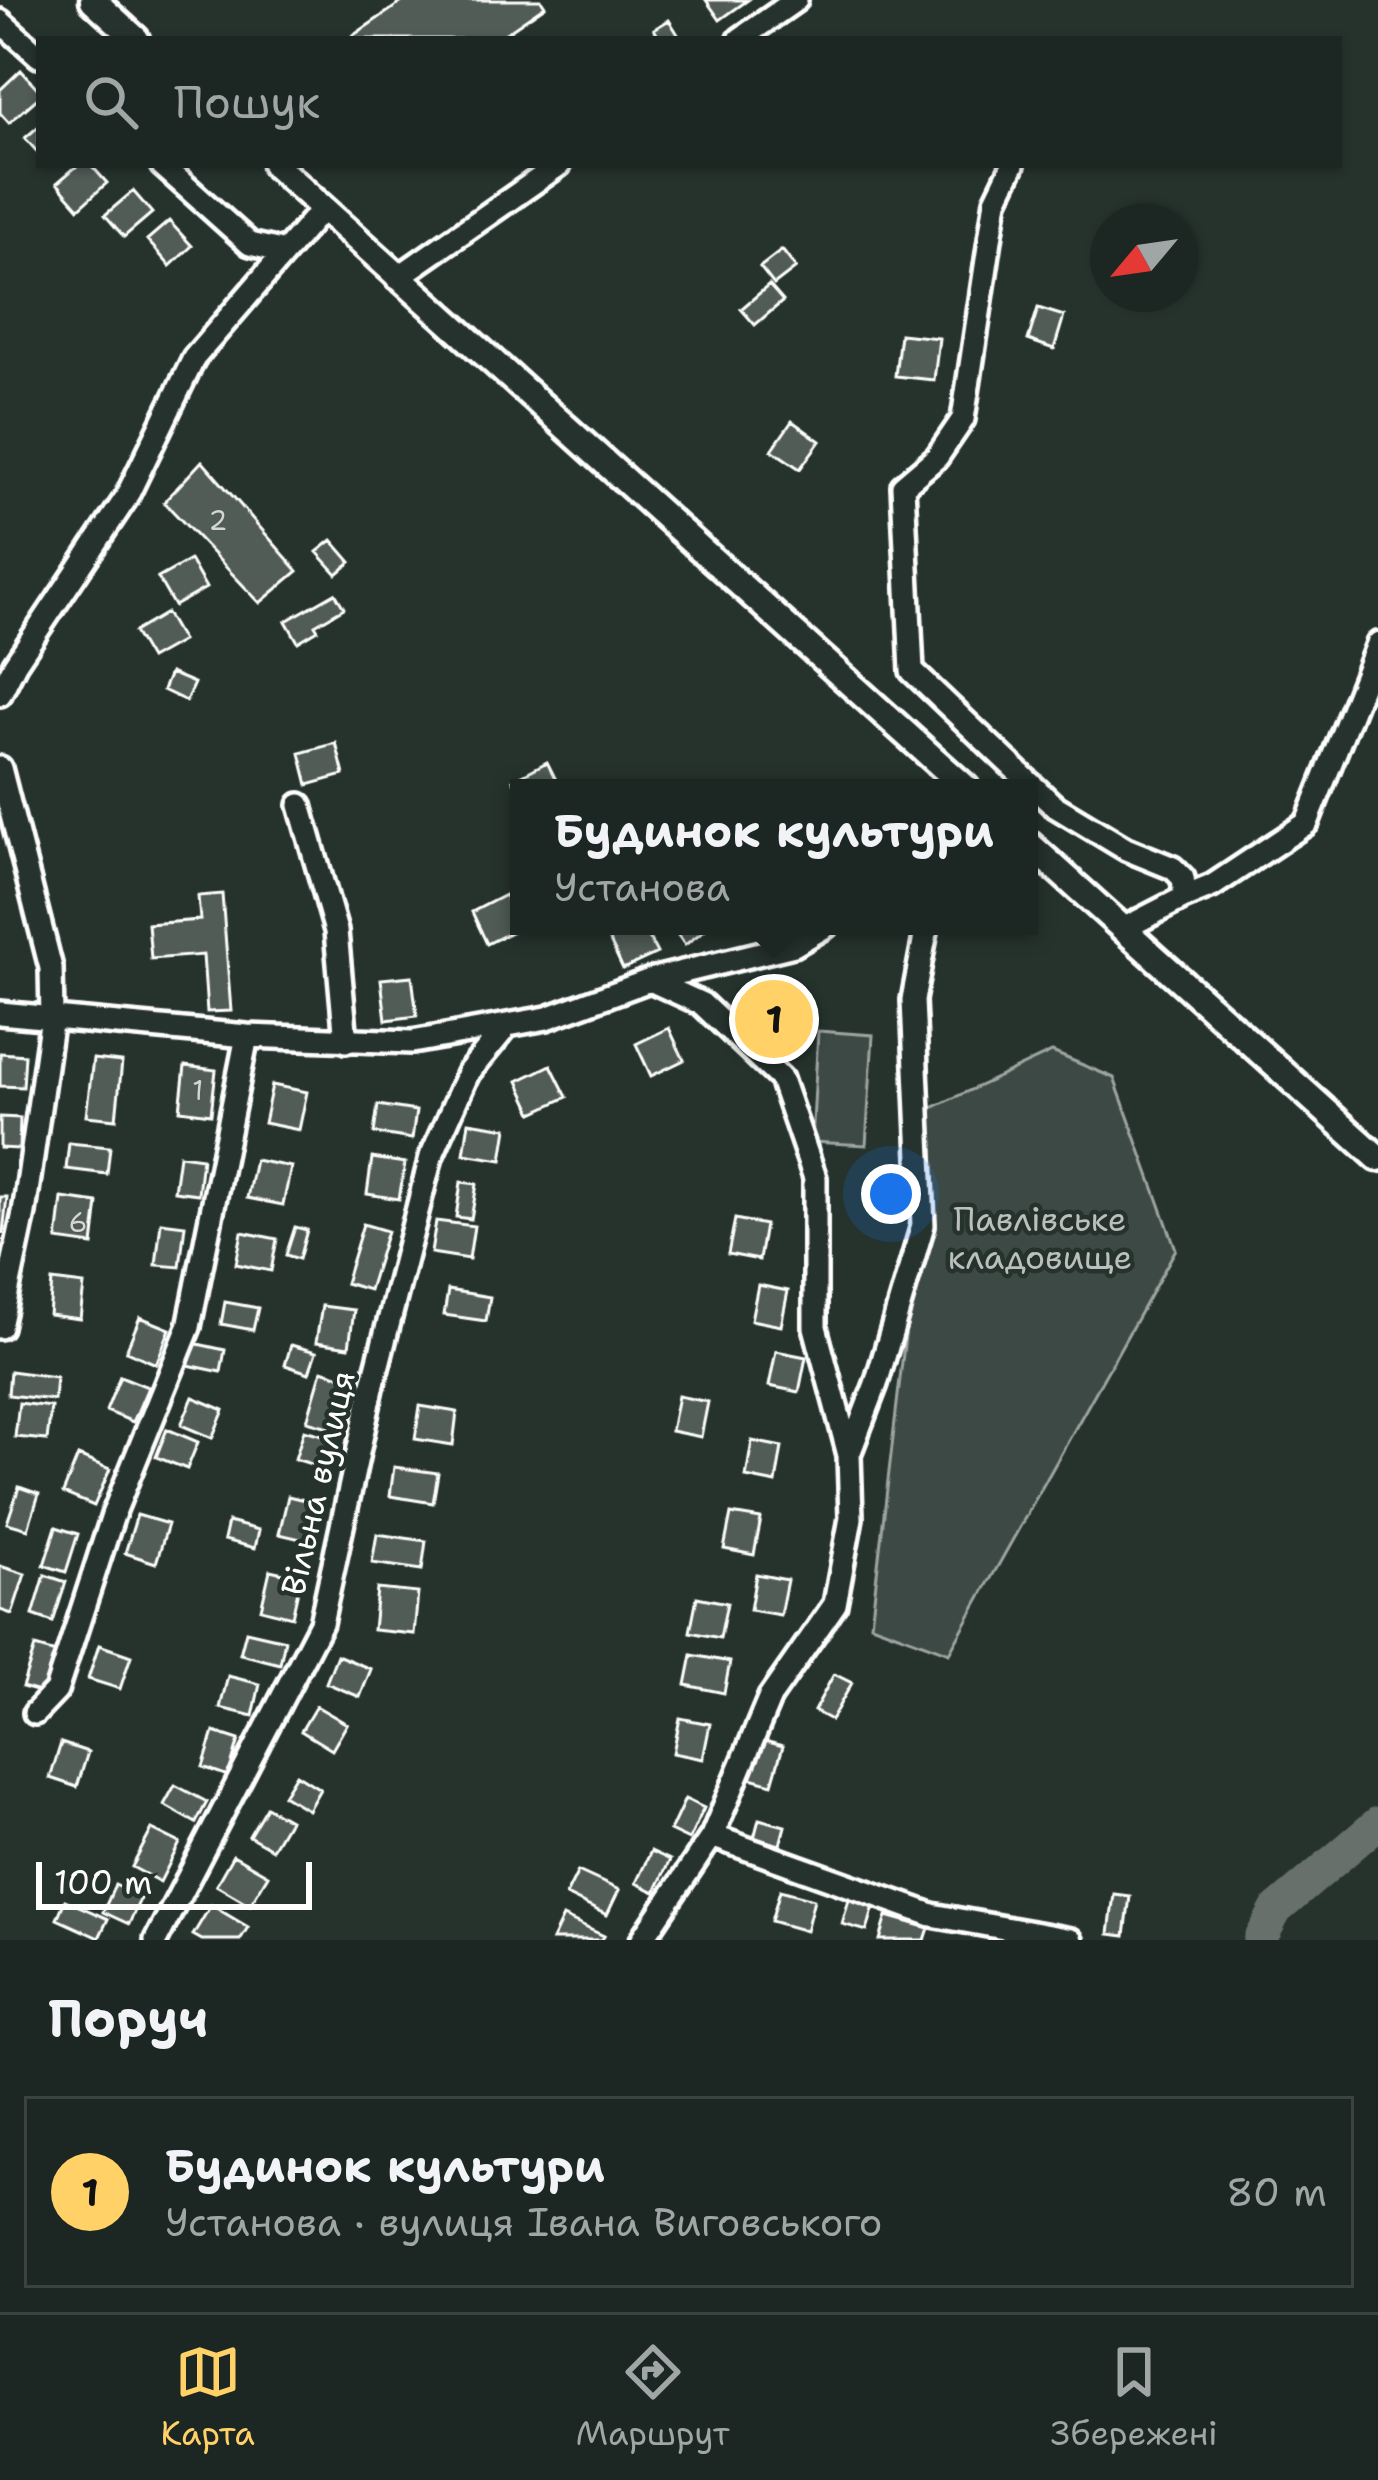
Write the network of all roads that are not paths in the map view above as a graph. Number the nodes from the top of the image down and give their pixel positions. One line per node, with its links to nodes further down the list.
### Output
1 (93, 0): 4 (main road)
2 (796, 0): 5 (street)
3 (0, 21): 6 (street)
4 (133, 36)
5 (744, 36)
6 (36, 53)
7 (164, 168): 12 (street)
8 (278, 168): 11 (main road)
9 (555, 168): 13 (street)
10 (1012, 168): 18 (street)
11 (323, 208): 12 (street); 13 (main road)
12 (285, 252): 15 (street)
13 (397, 278): 17 (main road)
14 (1378, 644): 22 (street)
15 (0, 694)
16 (0, 768): 28 (street)
17 (956, 779)
18 (1026, 779)
19 (1038, 791): 22 (street)
20 (300, 806): 31 (street)
21 (1038, 852): 23 (main road)
22 (1185, 897): 23 (street)
23 (1123, 929): 32 (main road)
24 (811, 935): 26 (street)
25 (925, 935): 34 (street)
26 (650, 980): 29 (street); 34 (street)
27 (0, 1013): 28 (street)
28 (52, 1017): 30 (street); 33 (street)
29 (506, 1027): 31 (street); 37 (street, Вільна вулиця)
30 (247, 1036): 31 (street); 35 (street)
31 (346, 1041)
32 (1378, 1158)
33 (0, 1328)
34 (849, 1455): 36 (street)
35 (35, 1713)
36 (712, 1836): 38 (street); 39 (street)
37 (156, 1940)
38 (641, 1940)
39 (1071, 1940)

